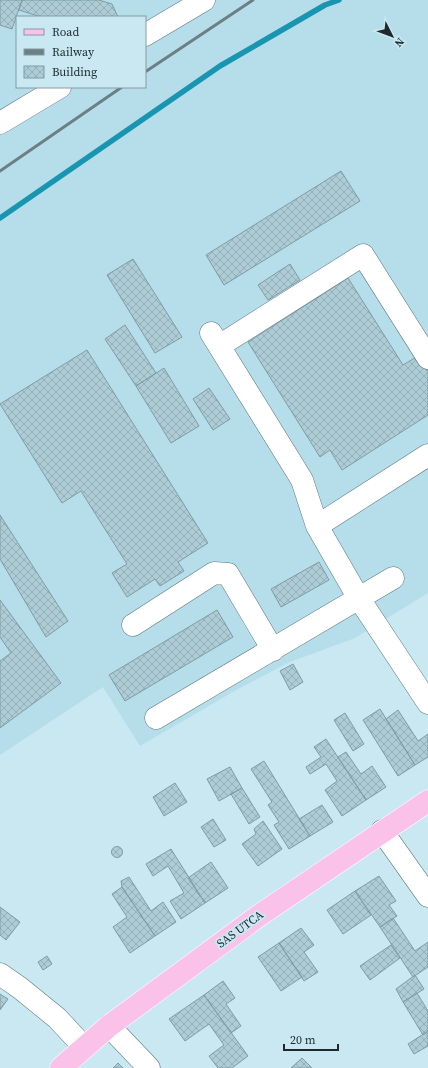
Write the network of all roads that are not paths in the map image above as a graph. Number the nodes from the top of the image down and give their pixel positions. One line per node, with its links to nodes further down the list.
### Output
1 (204, 0): 2 (street)
2 (146, 34)
3 (58, 88): 4 (street)
4 (0, 123)
5 (428, 358): 7 (street)
6 (428, 455): 7 (street)
7 (317, 526): 9 (street)
8 (393, 578): 9 (street)
9 (358, 597): 11 (street); 12 (street)
10 (133, 625): 11 (street)
11 (273, 650): 13 (street)
12 (428, 703)
13 (156, 718)
14 (428, 801): 15 (main road, SAS UTCA)
15 (382, 831): 16 (street); 18 (main road, SAS UTCA)
16 (428, 896)
17 (0, 974): 19 (street)
18 (109, 1026): 19 (main road, SAS UTCA); 21 (street)
19 (84, 1047): 20 (main road, SAS UTCA)
20 (61, 1068)
21 (149, 1068)

